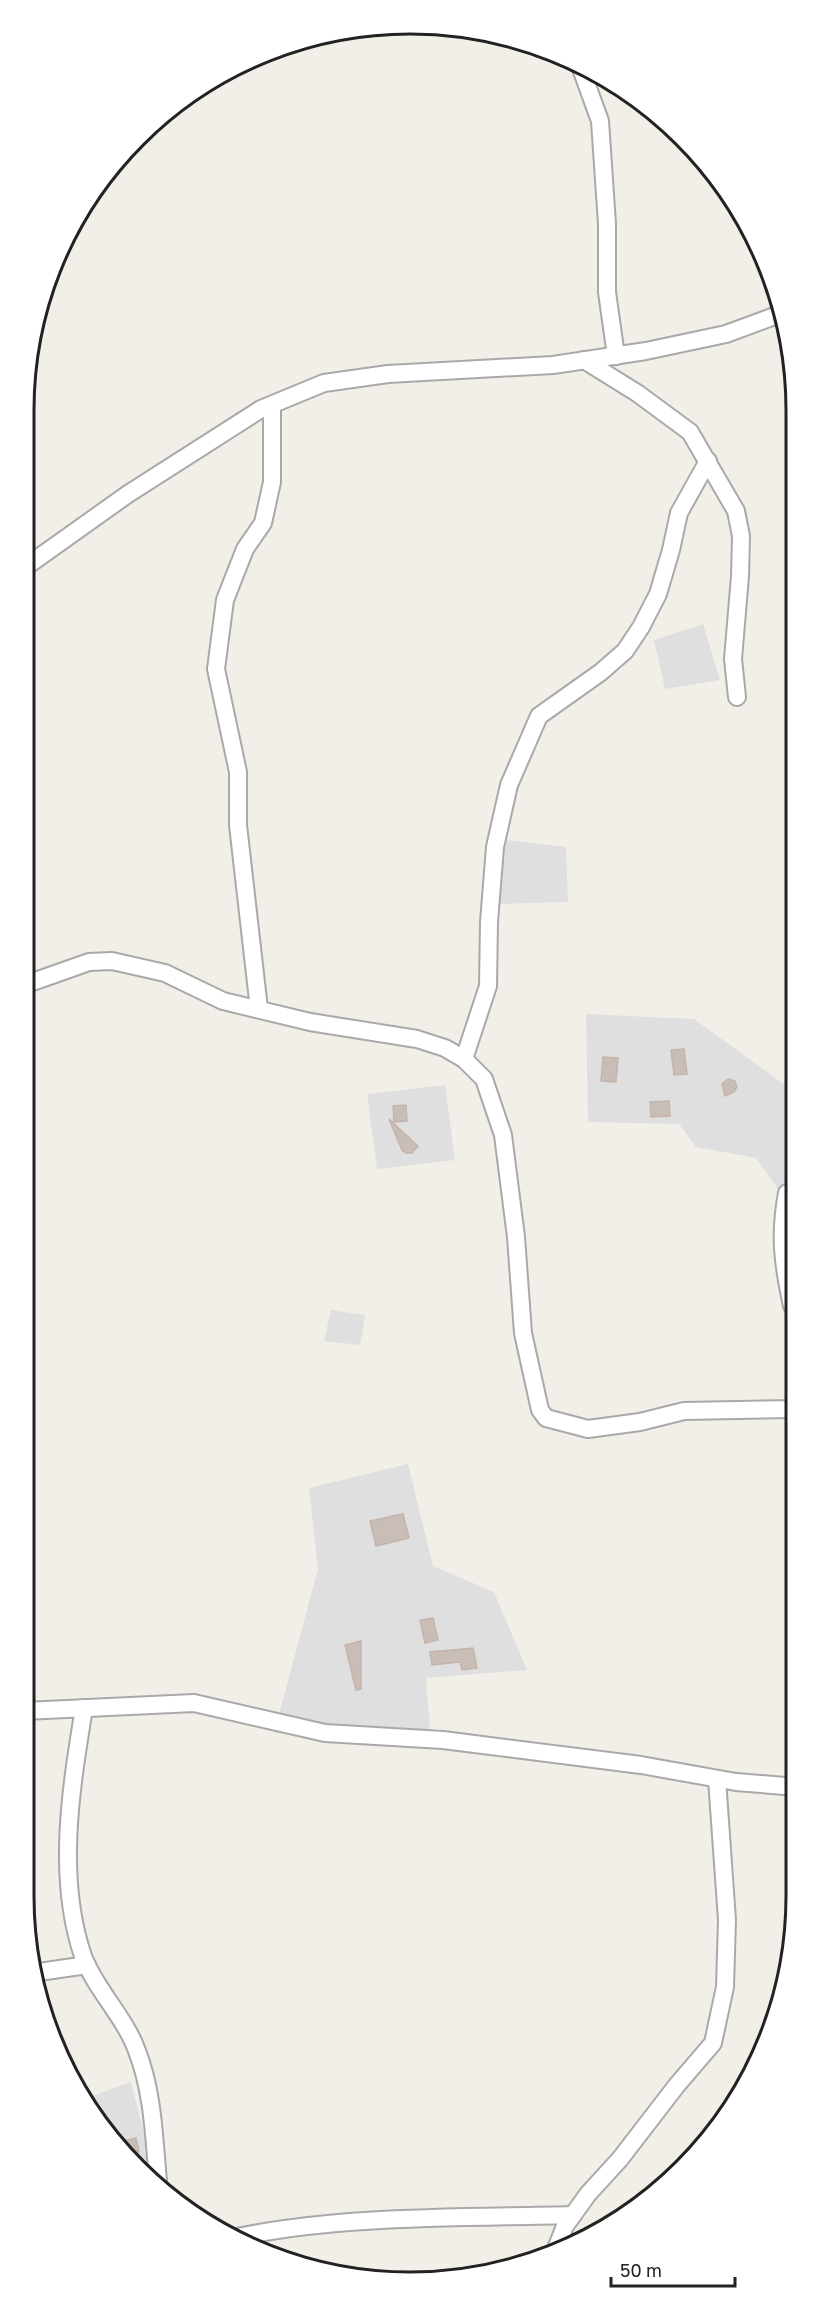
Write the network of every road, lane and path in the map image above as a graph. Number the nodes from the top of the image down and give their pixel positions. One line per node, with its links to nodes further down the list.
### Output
1 (584, 77): 3 (street)
2 (775, 316): 3 (street)
3 (616, 356): 4 (street)
4 (584, 360): 5 (street); 6 (street)
5 (272, 405): 7 (street); 10 (street)
6 (708, 461): 8 (street); 11 (street)
7 (34, 561)
8 (737, 697)
9 (34, 981): 10 (street)
10 (259, 1009): 11 (street)
11 (464, 1059): 14 (street)
12 (786, 1199): 13 (street)
13 (786, 1276)
14 (786, 1409)
15 (84, 1708): 16 (street); 17 (street); 19 (street)
16 (34, 1710)
17 (717, 1779): 18 (street); 22 (street)
18 (786, 1786)
19 (87, 1965): 20 (street); 21 (street)
20 (42, 1972)
21 (157, 2174)
22 (573, 2215): 23 (street); 24 (street)
23 (246, 2235)
24 (559, 2242)

